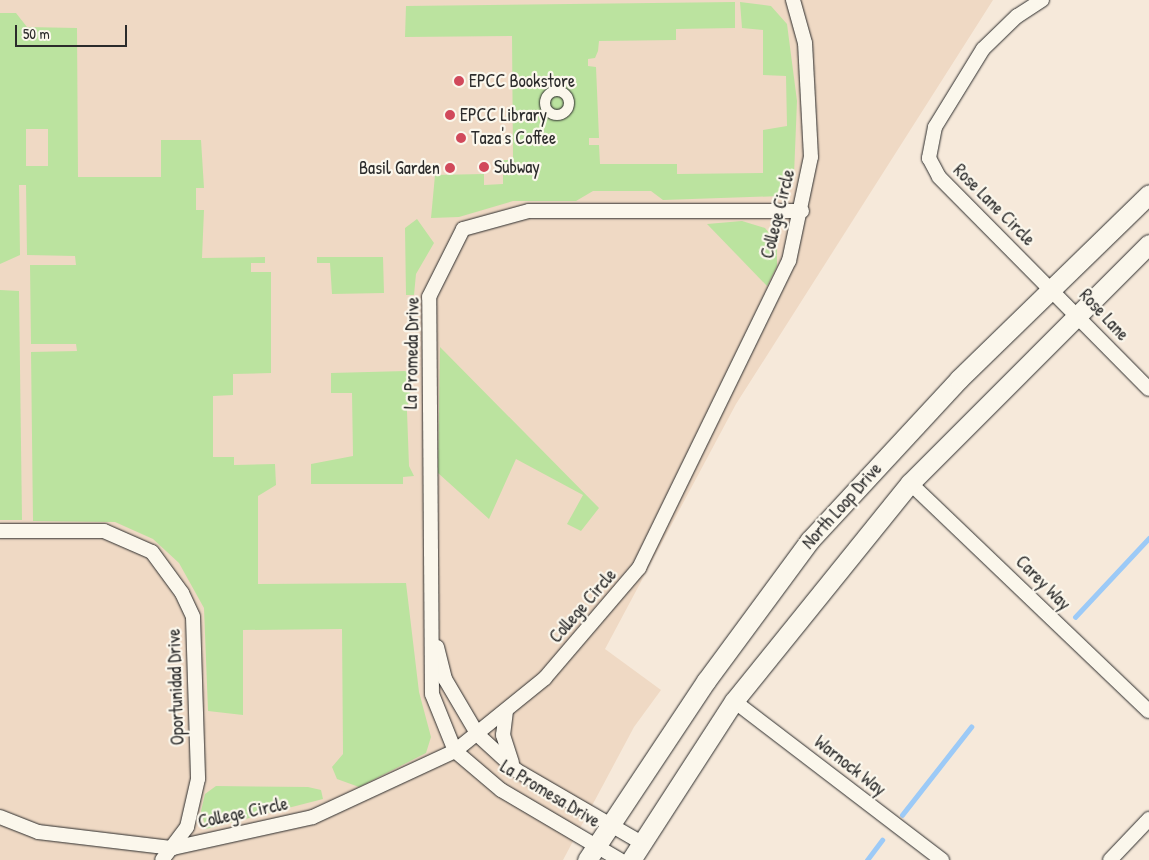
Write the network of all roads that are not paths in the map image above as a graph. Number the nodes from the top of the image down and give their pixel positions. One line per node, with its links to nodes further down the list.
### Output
1 (793, 0): 4 (street, College Circle)
2 (1042, 0): 6 (street, Rose Lane Circle)
3 (1149, 194): 6 (main road, North Loop Drive)
4 (802, 211): 11 (street, La Promeda Drive); 13 (street, College Circle)
5 (1149, 244): 7 (main road, North Loop Drive)
6 (1054, 289): 7 (street, Rose Lane); 20 (main road, North Loop Drive)
7 (1077, 314): 8 (street, Rose Lane); 9 (main road, North Loop Drive)
8 (1149, 389)
9 (910, 483): 12 (main road, North Loop Drive); 14 (street, Carey Way)
10 (0, 531): 22 (street, Oportunidad Drive)
11 (430, 617): 15 (street, La Promesa Drive); 16 (street, La Promesa Drive)
12 (734, 701): 21 (main road, North Loop Drive); 27 (street, Warnock Way)
13 (506, 711): 15 (street, College Circle); 17 (street, La Promesa Drive)
14 (1149, 711)
15 (478, 735): 16 (street, College Circle); 17 (street, La Promesa Drive)
16 (455, 751): 22 (street, College Circle); 23 (street, La Promesa Drive)
17 (516, 770): 20 (street, La Promesa Drive)
18 (0, 817): 22 (street, College Circle)
19 (1149, 819): 28 (street)
20 (610, 823): 21 (street, La Promesa Drive); 23 (main road, North Loop Drive)
21 (642, 843): 26 (main road, North Loop Drive)
22 (173, 848): 24 (street, Oportunidad Drive)
23 (591, 852): 25 (street, La Promesa Drive)
24 (162, 860)
25 (620, 860)
26 (631, 860)
27 (942, 860)
28 (1110, 860)

